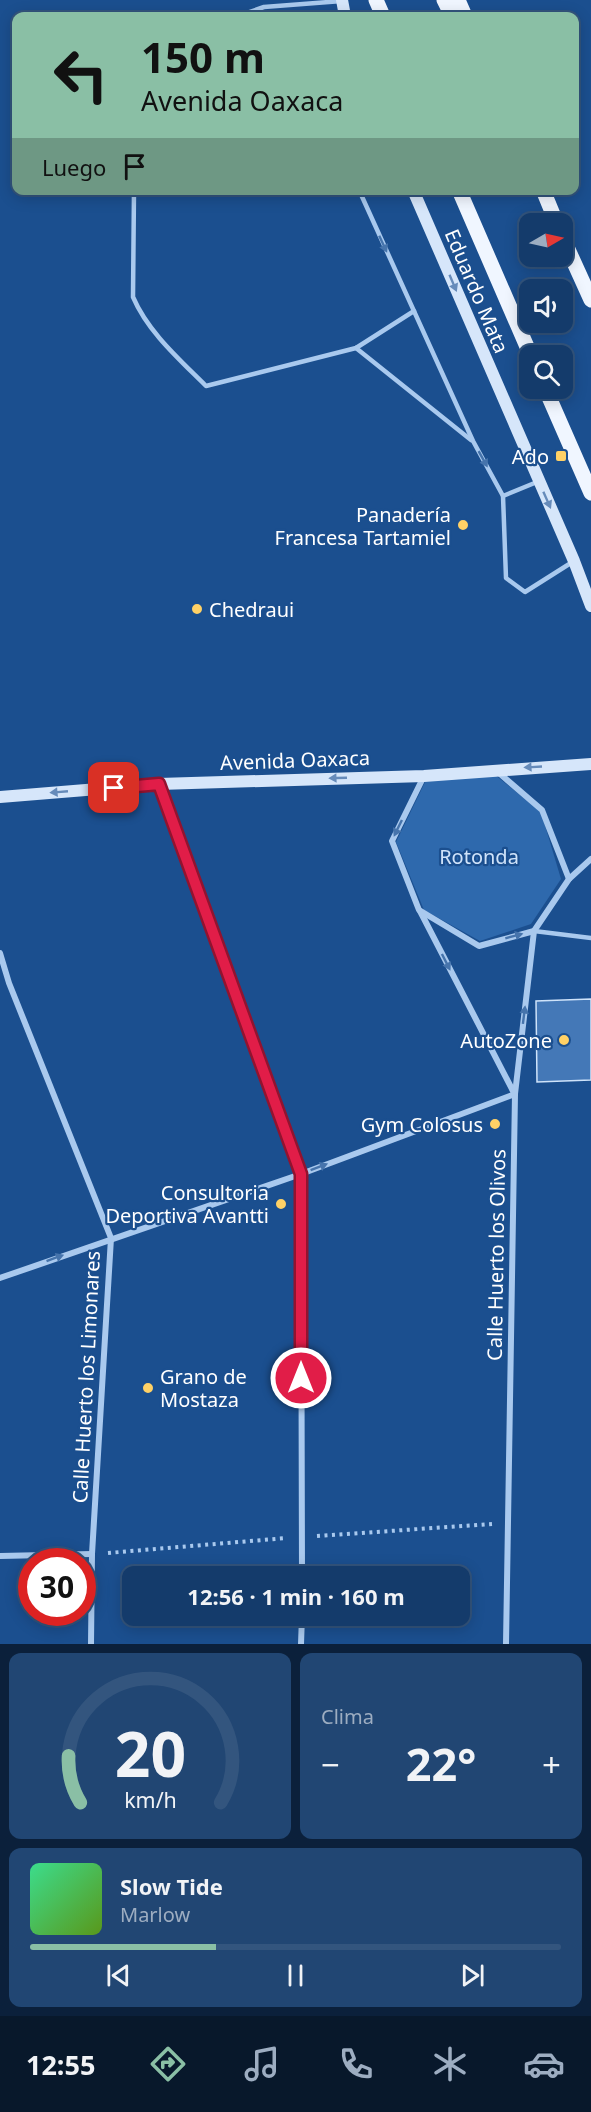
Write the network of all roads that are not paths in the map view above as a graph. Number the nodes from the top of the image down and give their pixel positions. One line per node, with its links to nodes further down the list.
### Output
1 (343, 0): 2 (lane)
2 (250, 12)
3 (134, 195): 13 (lane)
4 (361, 195): 11 (lane, one-way to 11)
5 (415, 195): 16 (main road, Eduardo Mata, one-way to 16)
6 (461, 195): 12 (main road)
7 (545, 195): 8 (main road)
8 (552, 213)
9 (573, 260): 10 (main road)
10 (591, 300)
11 (414, 311): 13 (lane); 15 (lane)
12 (526, 345)
13 (356, 348): 15 (lane)
14 (550, 399): 17 (main road)
15 (473, 441): 18 (lane, one-way to 18)
16 (538, 481): 18 (lane); 19 (main road, Eduardo Mata, one-way to 19)
17 (591, 493)
18 (503, 496): 19 (lane)
19 (574, 561): 20 (main road, Eduardo Mata)
20 (591, 606)
21 (591, 764): 22 (main road, Avenida Oaxaca, one-way to 22)
22 (495, 769): 23 (main road, Avenida Oaxaca); 27 (street)
23 (424, 776): 24 (main road, Avenida Oaxaca, one-way to 24); 28 (street, one-way to 28)
24 (159, 784): 25 (main road, Avenida Oaxaca, one-way to 25); 35 (street)
25 (0, 797)
26 (591, 859): 27 (street, Calle Huerto los Olivos)
27 (569, 879): 29 (street, Calle Huerto los Olivos)
28 (419, 910): 29 (street, one-way to 29); 34 (street, one-way to 34)
29 (534, 931): 30 (lane); 34 (street, Calle Huerto los Olivos, one-way to 29)
30 (590, 936)
31 (0, 953): 33 (street, Calle Huerto los Limonares)
32 (0, 972): 33 (street)
33 (9, 982): 36 (street, Calle Huerto los Limonares)
34 (515, 1094): 35 (street, one-way to 34); 46 (street, Calle Huerto los Olivos)
35 (301, 1174): 36 (street); 41 (street)
36 (111, 1238): 37 (street, one-way to 36); 38 (street, Calle Huerto los Limonares)
37 (0, 1278)
38 (92, 1548)
39 (0, 1556): 40 (street)
40 (18, 1556)
41 (302, 1566)
42 (91, 1626): 44 (street, Calle Huerto los Limonares)
43 (302, 1626): 45 (street)
44 (91, 1644)
45 (302, 1644)
46 (506, 1644)

